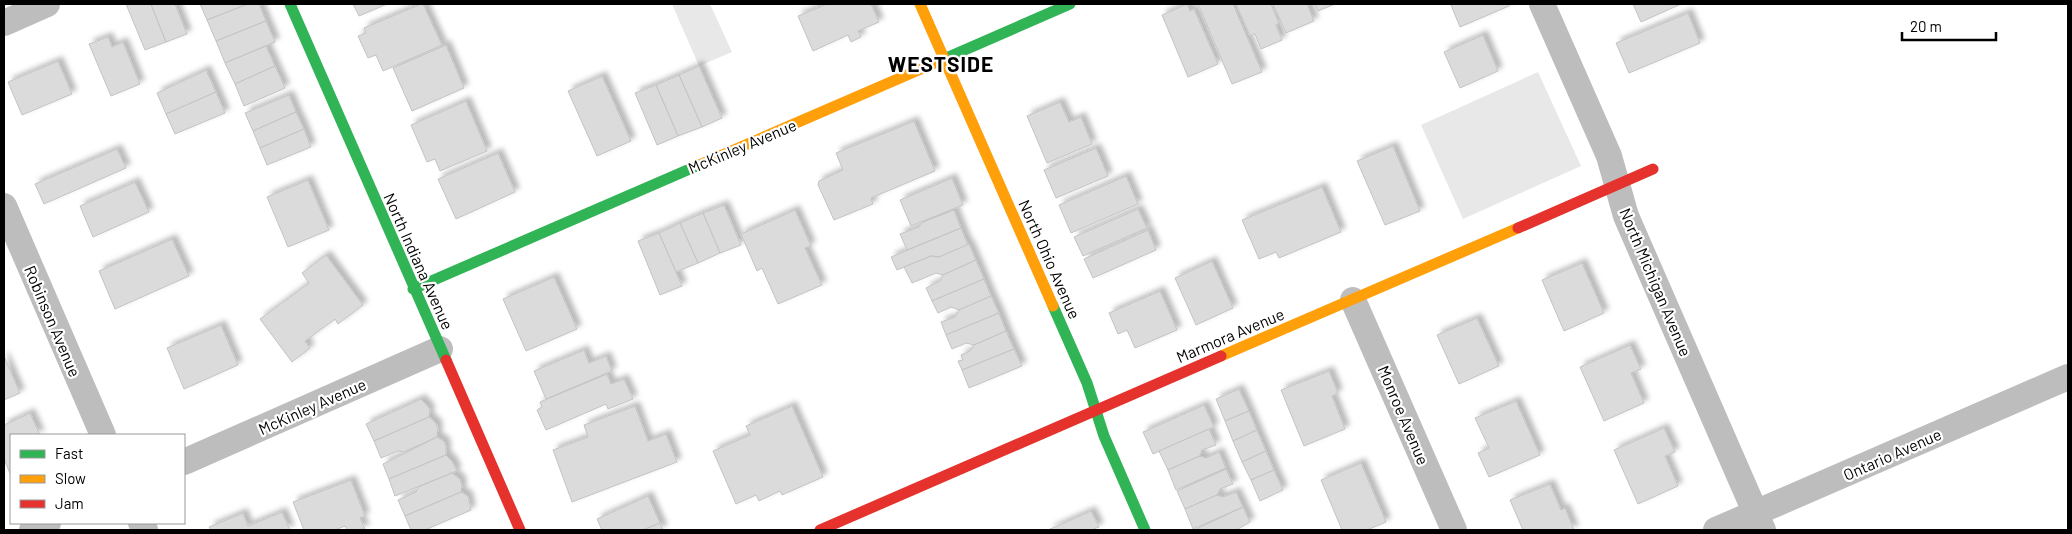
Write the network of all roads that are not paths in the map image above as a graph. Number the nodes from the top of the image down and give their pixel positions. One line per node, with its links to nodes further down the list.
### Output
1 (47, 4): 6 (street)
2 (290, 4): 11 (street, North Indiana Avenue)
3 (920, 4): 7 (street, North Ohio Avenue)
4 (1070, 4): 7 (street, McKinley Avenue)
5 (1542, 4): 9 (street, North Michigan Avenue)
6 (4, 22)
7 (944, 59): 11 (street, McKinley Avenue); 15 (street, North Ohio Avenue)
8 (1653, 169): 9 (street, Marmora Avenue)
9 (1618, 184): 12 (street, Marmora Avenue); 18 (street, North Michigan Avenue)
10 (4, 206): 16 (street, Robinson Avenue)
11 (413, 289): 13 (street, North Indiana Avenue)
12 (1353, 300): 15 (street, Marmora Avenue); 24 (street, Monroe Avenue)
13 (440, 350): 17 (street, McKinley Avenue); 21 (street, North Indiana Avenue)
14 (2068, 377): 18 (street, Ontario Avenue)
15 (1095, 411): 22 (street, Marmora Avenue); 23 (street, North Ohio Avenue)
16 (103, 434)
17 (185, 462)
18 (1759, 522): 25 (street, Ontario Avenue)
19 (46, 524): 20 (street)
20 (32, 530)
21 (520, 530)
22 (820, 530)
23 (1145, 530)
24 (1454, 530)
25 (1716, 530)

